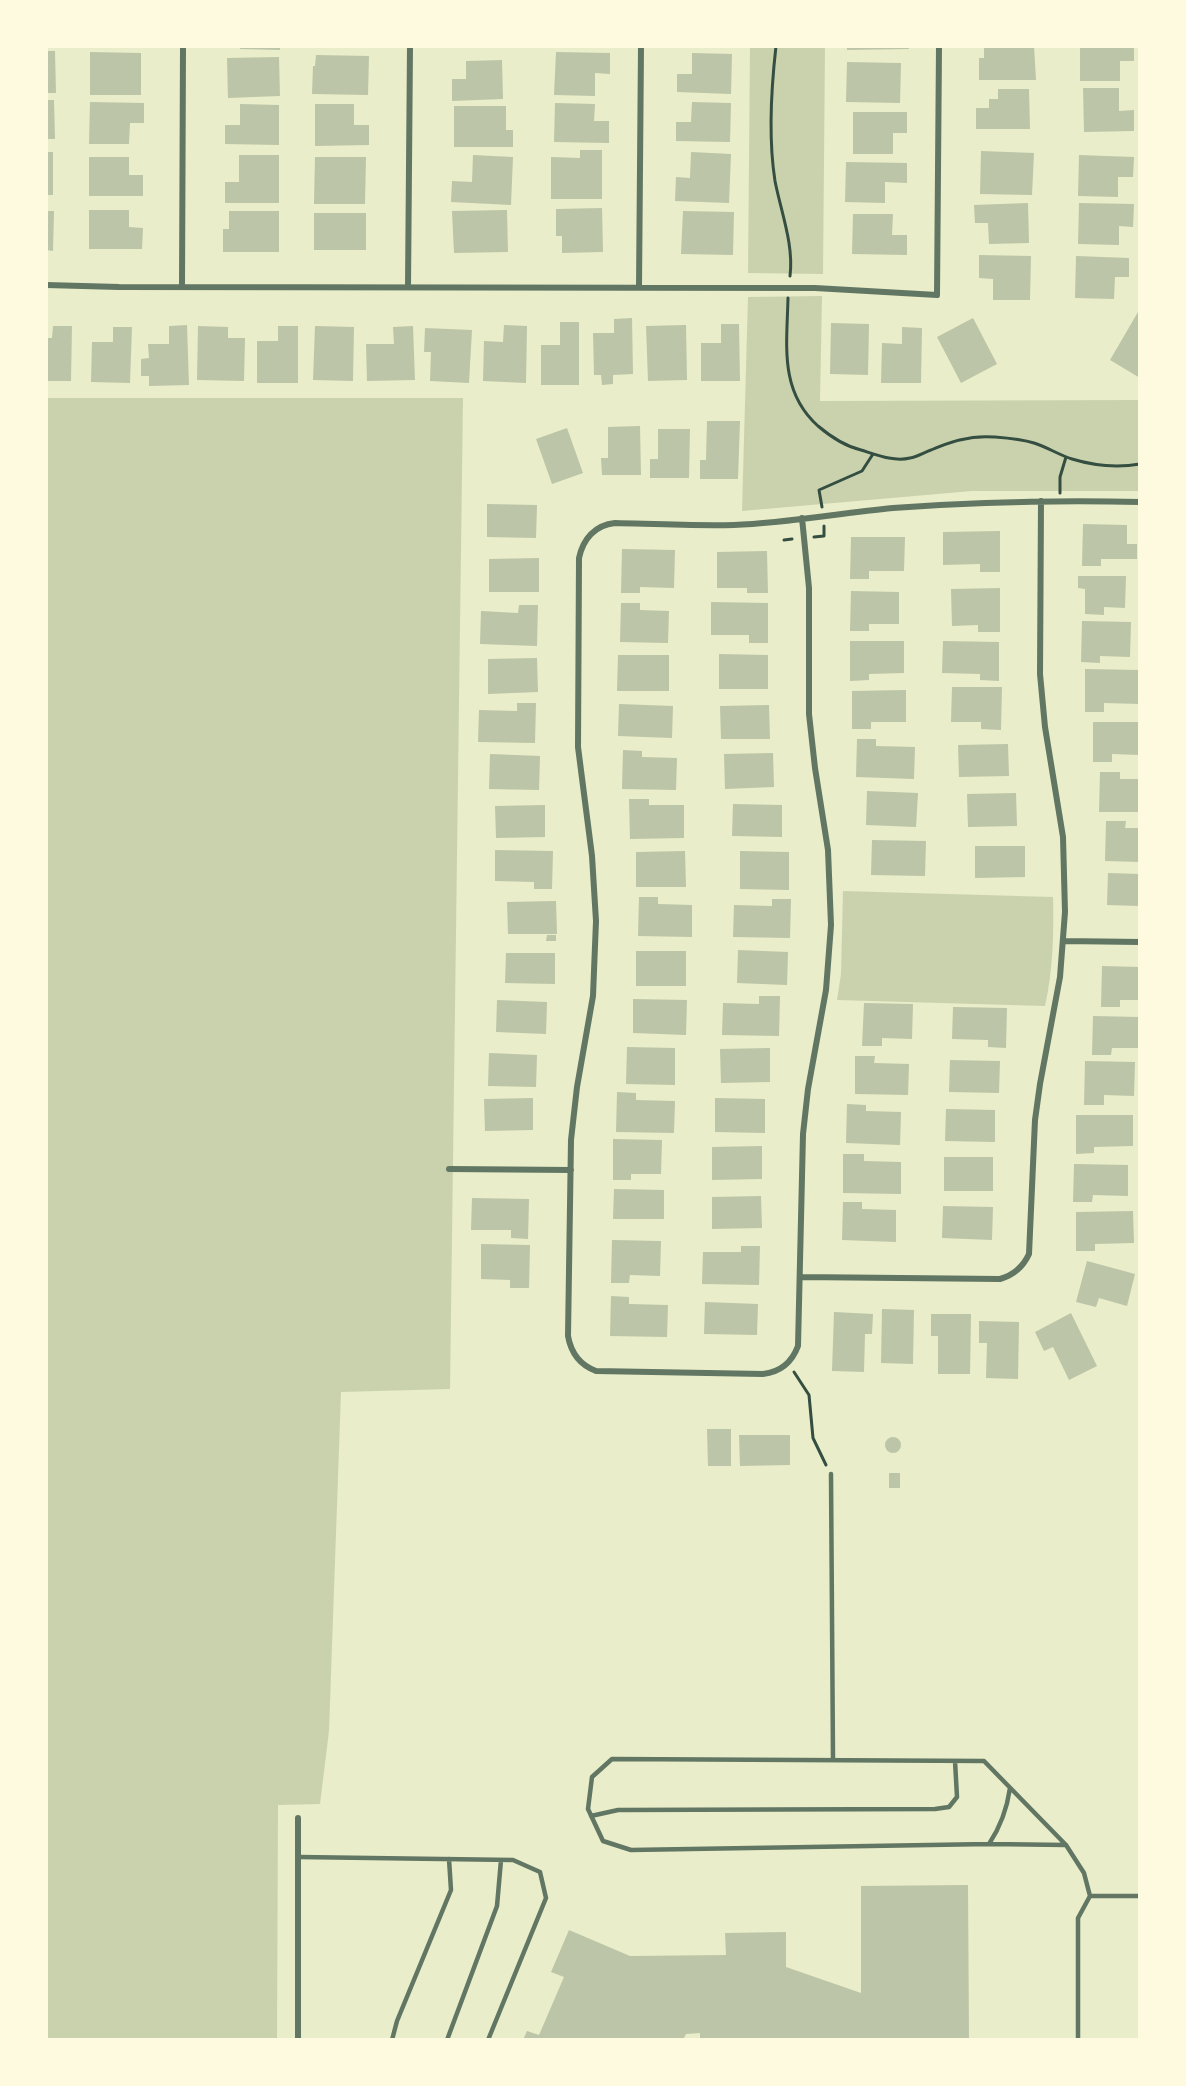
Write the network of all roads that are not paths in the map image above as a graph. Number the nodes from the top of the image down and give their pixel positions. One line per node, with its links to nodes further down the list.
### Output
1 (183, 46): 6 (street)
2 (410, 46): 7 (street)
3 (641, 46): 8 (street)
4 (939, 46): 8 (street)
5 (46, 285): 6 (street)
6 (182, 287): 7 (street)
7 (408, 287): 8 (street)
8 (639, 287)
9 (1041, 501): 10 (street); 11 (street); 12 (street)
10 (1140, 502)
11 (802, 518): 15 (street); 16 (street)
12 (1064, 941): 13 (street); 16 (street)
13 (1140, 942)
14 (449, 1168): 15 (street)
15 (571, 1170): 16 (street)
16 (800, 1277)
17 (831, 1474): 18 (lane)
18 (833, 1760): 19 (lane); 21 (lane)
19 (955, 1761): 20 (lane); 21 (lane)
20 (1010, 1788): 23 (lane); 24 (lane)
21 (591, 1816): 23 (lane)
22 (298, 1818): 25 (street)
23 (989, 1844): 24 (lane)
24 (1066, 1845): 28 (lane)
25 (299, 1857): 26 (lane); 30 (street)
26 (449, 1859): 27 (lane); 31 (lane)
27 (501, 1860): 32 (lane); 33 (lane)
28 (1090, 1896): 29 (lane); 34 (lane)
29 (1140, 1896)
30 (298, 2040)
31 (392, 2040)
32 (447, 2040)
33 (488, 2040)
34 (1078, 2040)

